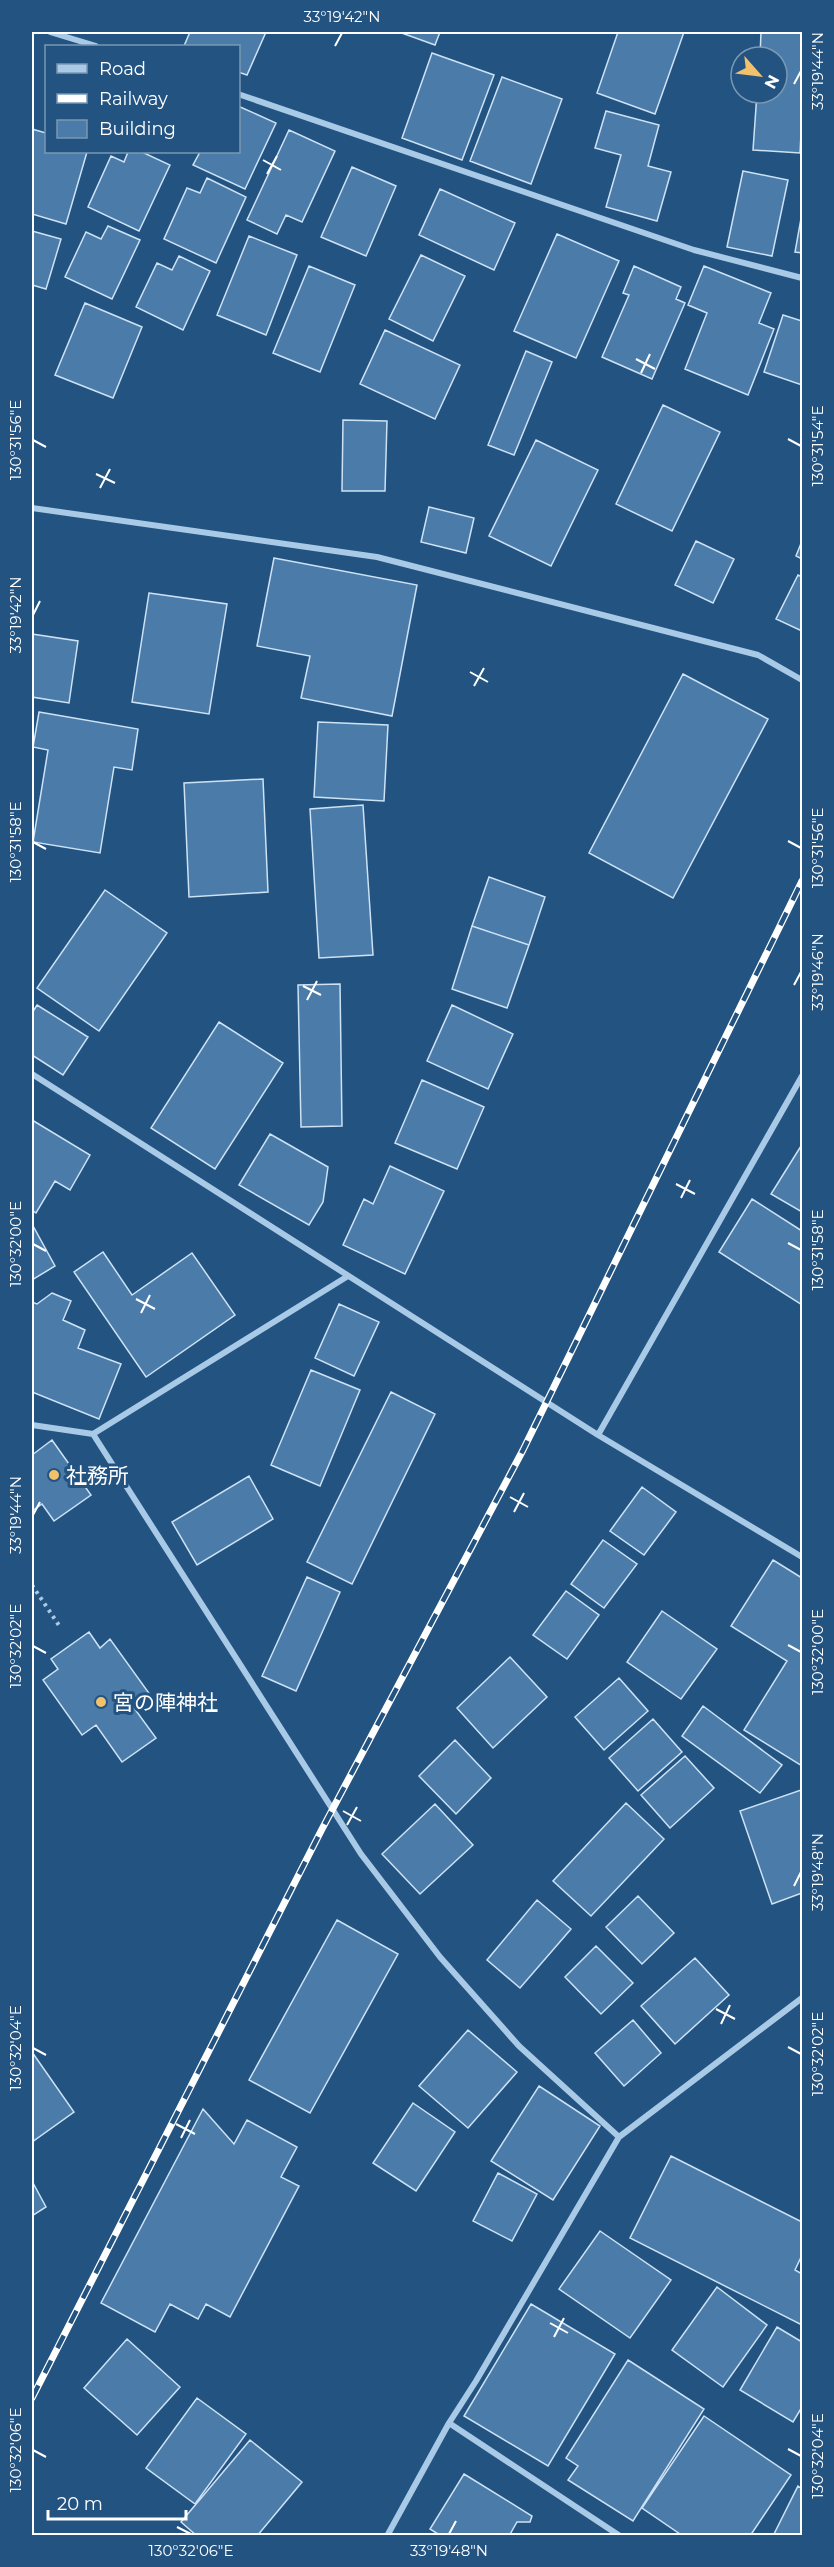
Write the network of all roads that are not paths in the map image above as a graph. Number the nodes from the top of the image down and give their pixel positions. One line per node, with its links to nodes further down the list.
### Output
1 (50, 32): 2 (street)
2 (93, 45)
3 (240, 95): 4 (street)
4 (802, 278)
5 (32, 508): 6 (street)
6 (802, 680)
7 (32, 1074): 9 (street)
8 (802, 1076): 12 (street)
9 (348, 1276): 11 (street); 12 (street)
10 (32, 1425): 11 (street)
11 (93, 1434): 15 (street)
12 (598, 1435): 13 (street)
13 (802, 1557)
14 (802, 1998): 15 (street)
15 (619, 2137): 16 (street)
16 (449, 2423): 17 (street); 18 (street)
17 (387, 2535)
18 (620, 2535)

